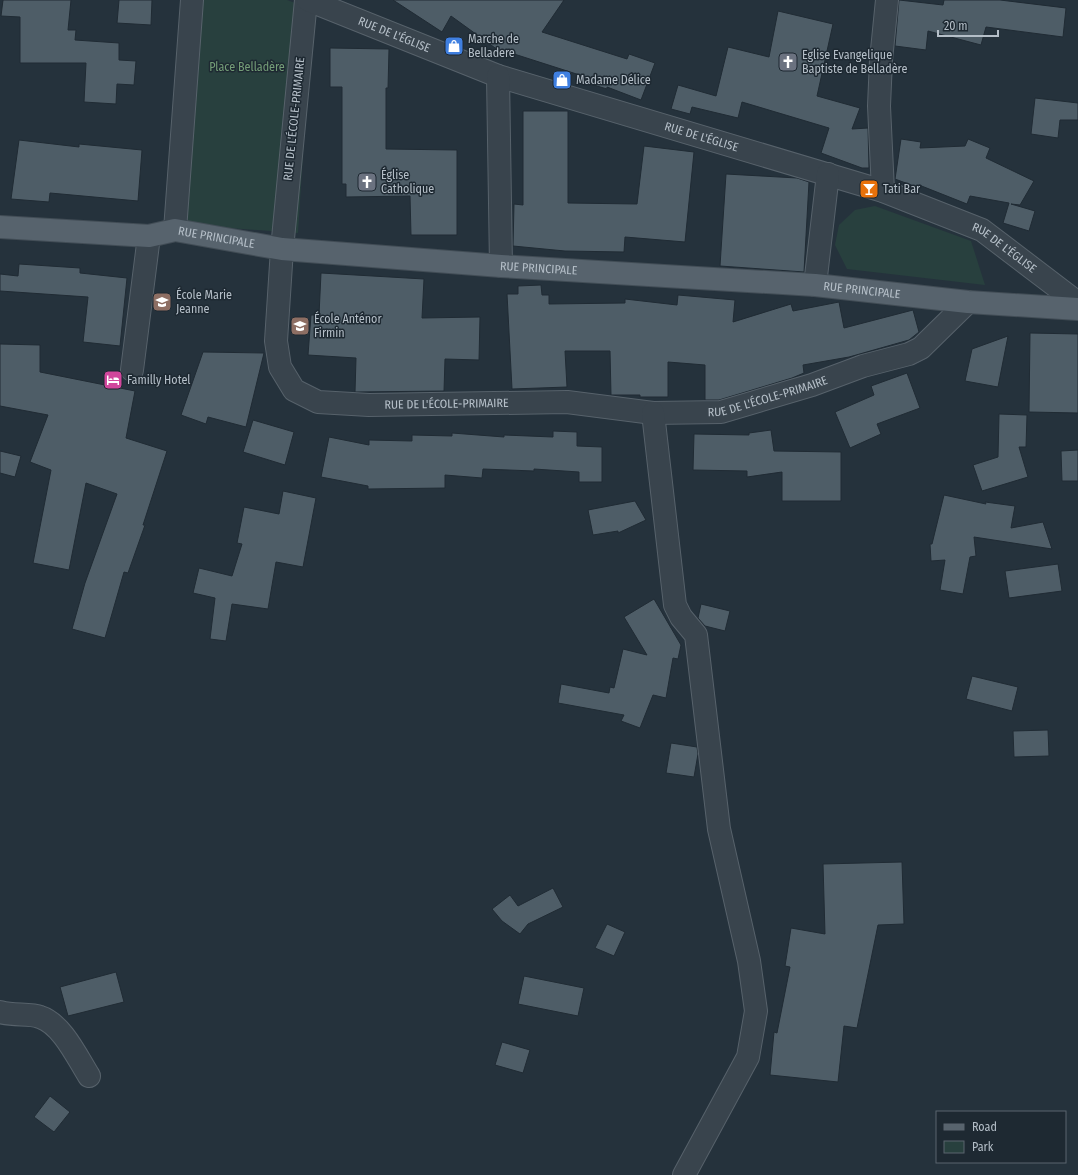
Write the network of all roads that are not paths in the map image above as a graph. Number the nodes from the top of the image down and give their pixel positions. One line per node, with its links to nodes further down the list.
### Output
1 (192, 0): 8 (street)
2 (307, 0): 4 (street, RUE DE L'ÉGLISE); 10 (street, RUE DE L'ÉCOLE-PRIMAIRE)
3 (887, 0): 6 (street)
4 (498, 76): 5 (street, RUE DE L'ÉGLISE); 11 (street)
5 (828, 174): 6 (street, RUE DE L'ÉGLISE); 12 (street)
6 (883, 191): 14 (street, RUE DE L'ÉGLISE)
7 (0, 227): 9 (main road, RUE PRINCIPALE)
8 (175, 230): 9 (main road, RUE PRINCIPALE); 10 (main road, RUE PRINCIPALE)
9 (149, 236): 16 (street)
10 (282, 249): 11 (main road, RUE PRINCIPALE); 17 (street, RUE DE L'ÉCOLE-PRIMAIRE)
11 (500, 266): 12 (main road, RUE PRINCIPALE)
12 (815, 285): 13 (main road, RUE PRINCIPALE)
13 (968, 302): 15 (main road, RUE PRINCIPALE); 17 (street, RUE DE L'ÉCOLE-PRIMAIRE)
14 (1078, 303)
15 (1078, 309)
16 (132, 370)
17 (653, 412): 20 (street)
18 (0, 1012): 19 (street)
19 (89, 1076)
20 (684, 1175)

